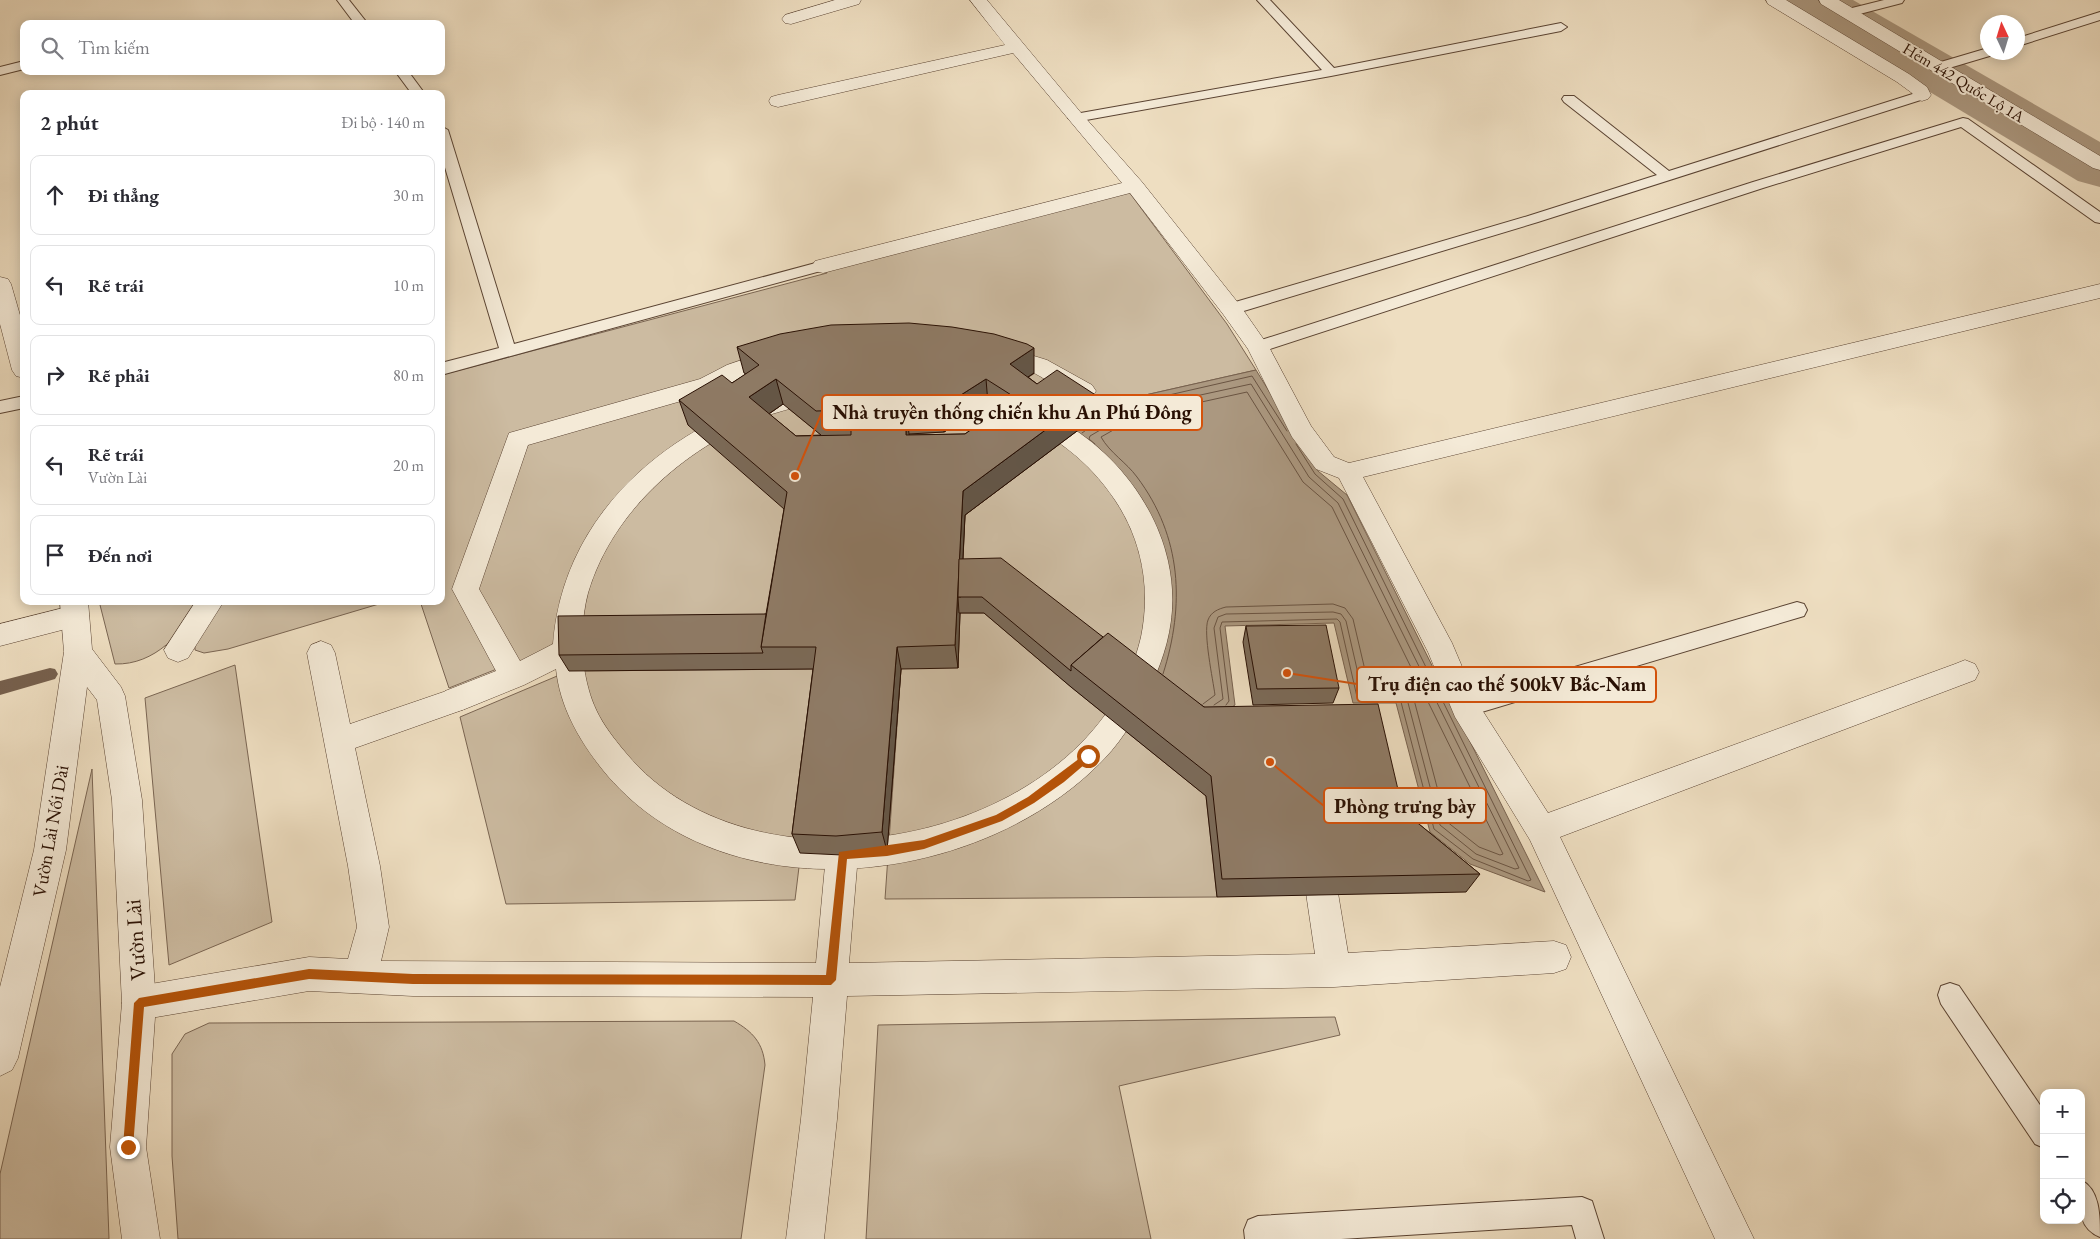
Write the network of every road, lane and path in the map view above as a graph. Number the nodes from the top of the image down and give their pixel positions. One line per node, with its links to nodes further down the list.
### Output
1 (343, 0): 11 (lane)
2 (853, 0): 10 (street)
3 (978, 0): 14 (street)
4 (1263, 0): 19 (lane)
5 (1774, 0): 22 (street)
6 (1827, 0): 8 (street, Hẻm 442 Quốc Lộ 1A)
7 (1898, 0): 8 (lane)
8 (1848, 13): 17 (street, Hẻm 442 Quốc Lộ 1A)
9 (2100, 16): 13 (lane)
10 (791, 19)
11 (359, 20)
12 (1561, 27): 19 (lane)
13 (2025, 40)
14 (1018, 47): 24 (street); 25 (street)
15 (1980, 54): 17 (lane)
16 (20, 65): 18 (lane)
17 (1939, 67): 27 (street, Hẻm 442 Quốc Lộ 1A)
18 (0, 71)
19 (1331, 72): 25 (lane)
20 (404, 75): 21 (lane)
21 (416, 90)
22 (1922, 95): 28 (lane)
23 (1569, 99): 28 (lane)
24 (778, 101)
25 (1075, 118): 29 (street)
26 (445, 143): 37 (lane)
27 (2100, 164)
28 (1668, 176): 34 (lane)
29 (1135, 186): 31 (street); 34 (street)
30 (2100, 219): 35 (lane)
31 (823, 266): 37 (lane)
32 (0, 284): 39 (street)
33 (2100, 290): 49 (street)
34 (1231, 309): 35 (street)
35 (1258, 346): 49 (street)
36 (980, 349): 45 (street)
37 (508, 351): 40 (lane)
38 (799, 351): 60 (street)
39 (20, 356)
40 (445, 368)
41 (885, 387): 44 (street); 45 (street); 46 (street)
42 (20, 403): 43 (lane)
43 (0, 407)
44 (884, 416)
45 (1048, 425): 47 (street); 62 (street)
46 (722, 426): 48 (street); 56 (street)
47 (1025, 441)
48 (744, 444)
49 (1348, 472): 63 (street)
50 (208, 605): 55 (street)
51 (74, 609): 53 (street); 57 (street, Vườn Lài Nối Dài)
52 (1797, 610): 63 (lane)
53 (0, 635)
54 (606, 649): 56 (street)
55 (178, 650)
56 (567, 650): 60 (street); 67 (street)
57 (78, 652): 74 (street, Vườn Lài); 75 (street, Vườn Lài Nối Dài)
58 (321, 653): 65 (street)
59 (1965, 672): 66 (street)
60 (514, 677): 65 (street)
61 (1106, 687): 62 (street)
62 (1128, 705): 64 (street); 67 (street)
63 (1465, 708): 66 (street)
64 (1150, 723)
65 (339, 741): 71 (street)
66 (1541, 830): 83 (street)
67 (844, 840): 72 (street)
68 (1322, 894): 70 (street)
69 (1554, 957): 70 (street)
70 (1334, 970): 72 (street)
71 (360, 976): 72 (street); 74 (street)
72 (831, 980): 80 (street)
73 (1950, 995): 76 (lane)
74 (139, 1003): 79 (street, Vườn Lài)
75 (0, 1058)
76 (2043, 1134)
77 (2085, 1200): 78 (lane)
78 (2100, 1223)
79 (141, 1239)
80 (806, 1239)
81 (1259, 1239): 82 (lane)
82 (1590, 1239)
83 (1735, 1239)

